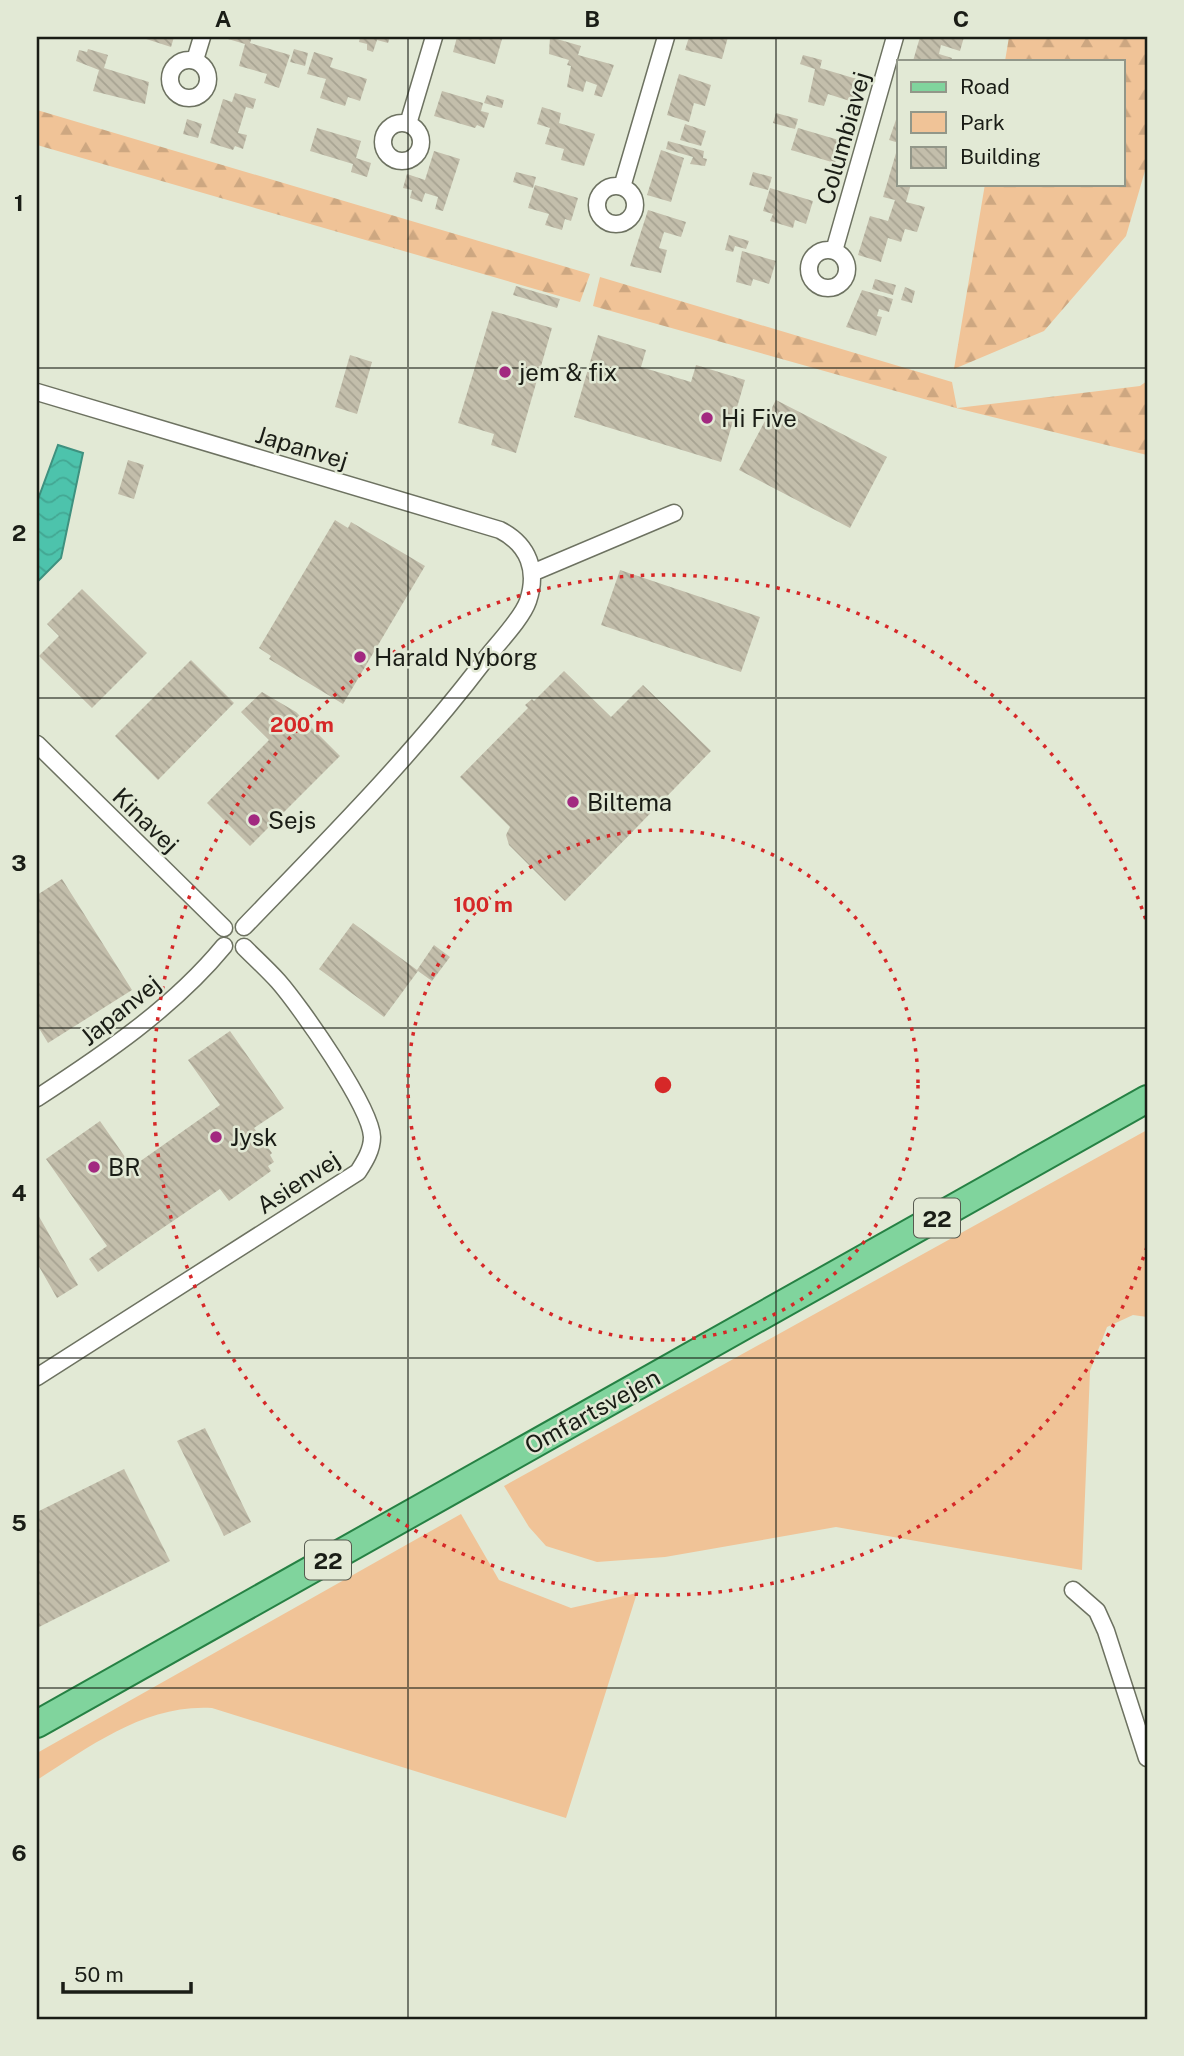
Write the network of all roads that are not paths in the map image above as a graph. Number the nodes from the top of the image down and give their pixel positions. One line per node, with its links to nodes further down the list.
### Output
1 (202, 37): 5 (street)
2 (434, 37): 6 (street)
3 (666, 37): 7 (street)
4 (895, 37): 8 (street, Columbiavej)
5 (195, 61)
6 (408, 124)
7 (622, 187)
8 (834, 251)
9 (37, 392): 11 (street, Japanvej)
10 (674, 513): 11 (street)
11 (532, 573): 14 (street)
12 (37, 744): 13 (street, Kinavej)
13 (224, 928): 14 (street); 15 (street)
14 (244, 928): 16 (street)
15 (224, 946): 16 (street); 17 (street, Japanvej)
16 (244, 947): 19 (street, Asienvej)
17 (37, 1098)
18 (1147, 1099): 21 (main road, Omfartsvejen / 22)
19 (37, 1377)
20 (1073, 1590): 22 (street)
21 (37, 1724)
22 (1147, 1758)

